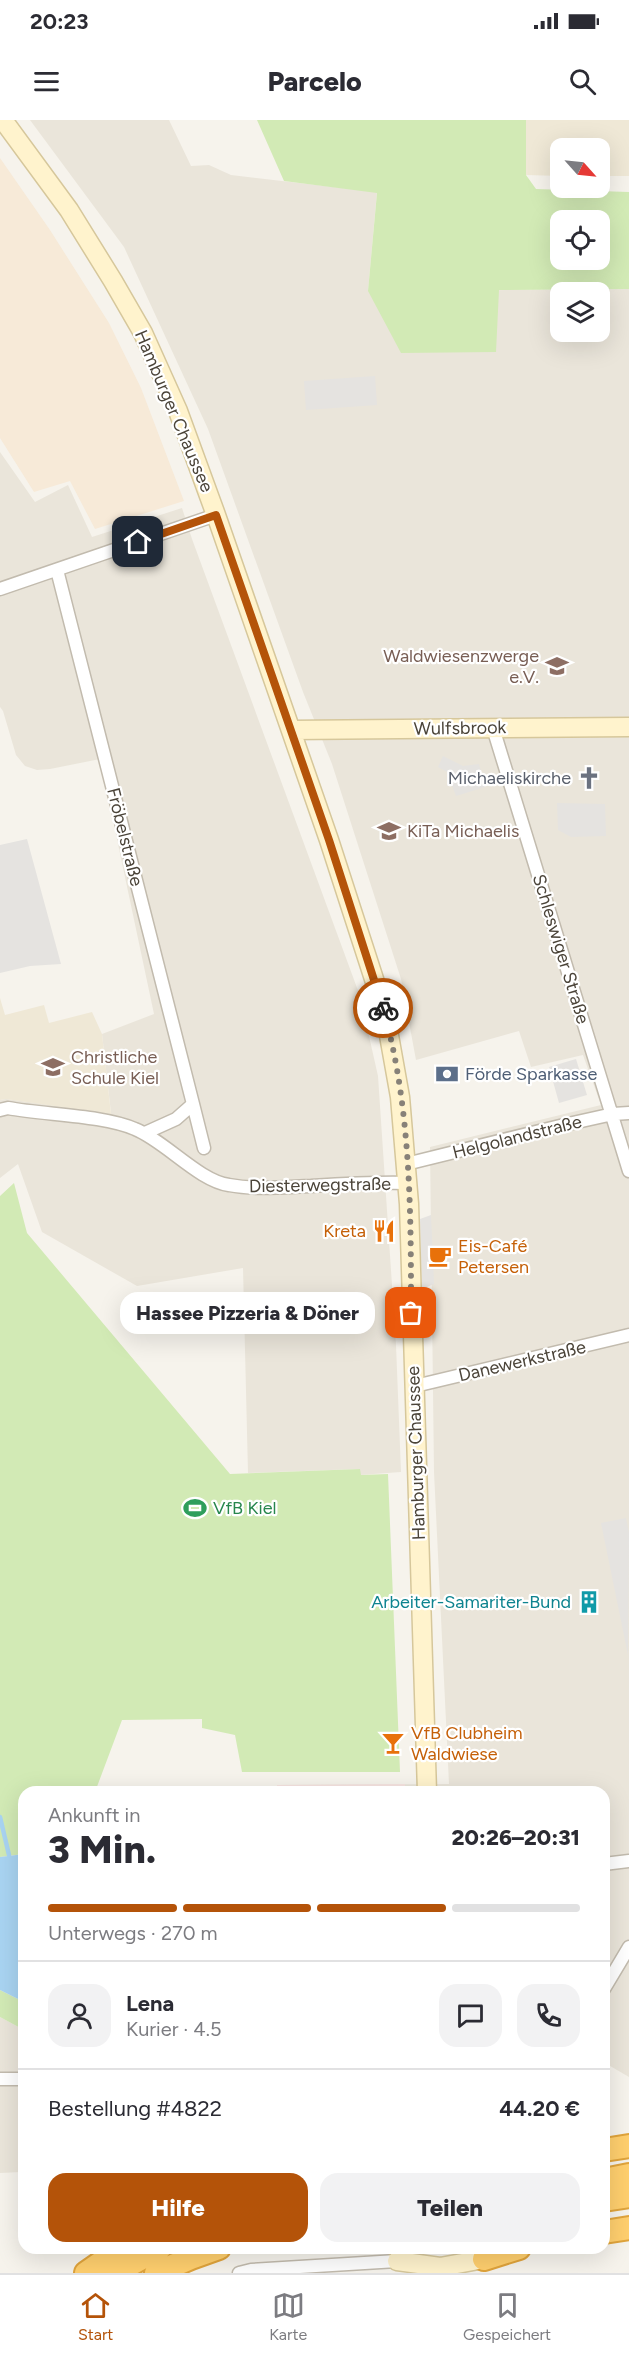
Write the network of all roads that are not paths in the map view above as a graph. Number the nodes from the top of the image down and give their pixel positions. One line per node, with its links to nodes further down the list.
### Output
1 (3, 120): 2 (main road, Hamburger Chaussee)
2 (216, 515): 3 (street); 7 (main road, Hamburger Chaussee)
3 (57, 570): 4 (street); 8 (street, Fröbelstraße)
4 (0, 589)
5 (629, 727): 6 (main road, Wulfsbrook)
6 (493, 728): 7 (main road, Wulfsbrook); 11 (street, Schleswiger Straße)
7 (291, 730): 14 (main road, Hamburger Chaussee)
8 (193, 1104): 12 (street); 13 (street, Fröbelstraße)
9 (0, 1110): 12 (street, Diesterwegstraße)
10 (629, 1113): 11 (street, Helgolandstraße)
11 (613, 1114): 14 (street, Helgolandstraße); 15 (street, Schleswiger Straße)
12 (145, 1133): 16 (street, Diesterwegstraße)
13 (204, 1148)
14 (406, 1164): 16 (main road, Hamburger Chaussee)
15 (629, 1171)
16 (407, 1183): 18 (main road, Hamburger Chaussee)
17 (629, 1335): 18 (street, Danewerkstraße)
18 (415, 1386): 19 (main road, Hamburger Chaussee)
19 (427, 1786)
20 (629, 1861): 21 (street)
21 (610, 1863)
22 (629, 1947): 23 (street)
23 (610, 1979)
24 (0, 2079): 25 (street)
25 (18, 2079)
26 (629, 2146): 27 (highway)
27 (610, 2149)
28 (629, 2175): 29 (highway)
29 (610, 2179)
30 (629, 2196): 31 (highway)
31 (610, 2199)
32 (629, 2228): 33 (highway)
33 (610, 2231)
34 (129, 2254): 37 (highway)
35 (202, 2254): 41 (highway)
36 (501, 2254): 38 (highway)
37 (114, 2257): 40 (highway)
38 (483, 2260): 39 (main road)
39 (397, 2261): 42 (street)
40 (86, 2273)
41 (156, 2273)
42 (239, 2273)

